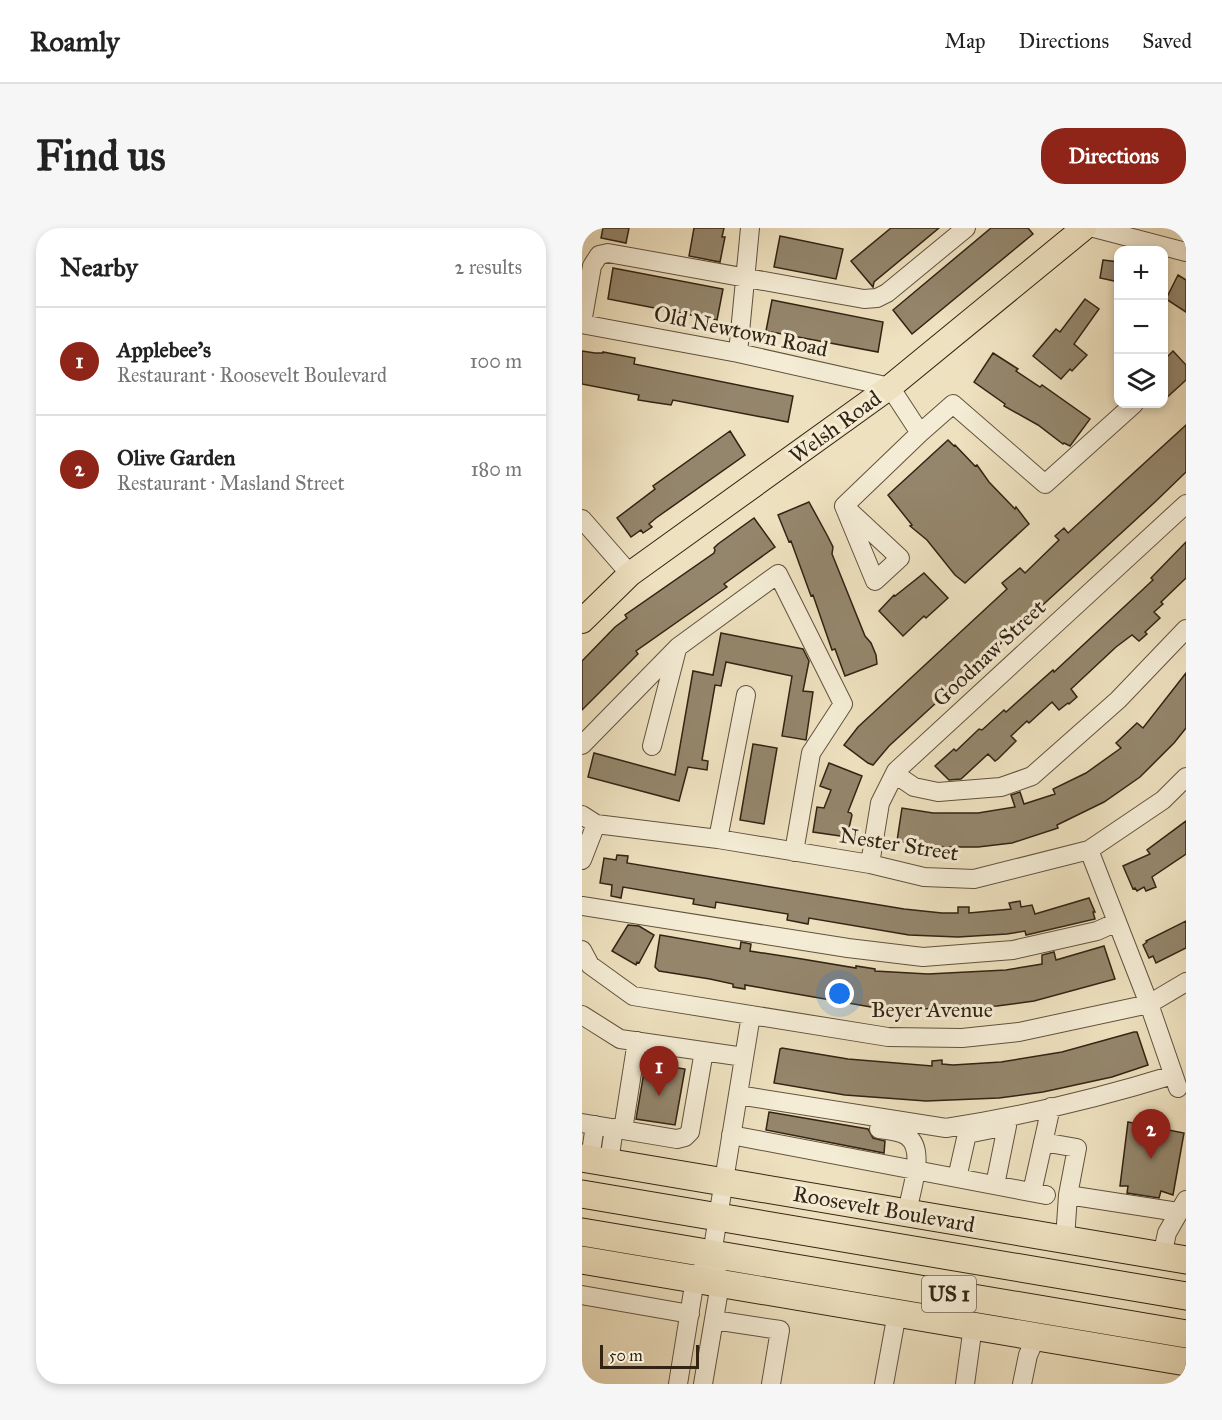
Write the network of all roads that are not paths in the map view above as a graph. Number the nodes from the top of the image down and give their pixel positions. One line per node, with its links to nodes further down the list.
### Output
1 (750, 228): 6 (street)
2 (966, 228): 6 (street)
3 (1084, 228): 9 (main road, Welsh Road)
4 (1095, 228): 5 (street)
5 (1186, 252)
6 (745, 278): 7 (street); 8 (street)
7 (582, 324): 8 (street, Old Newtown Road)
8 (738, 353): 9 (street, Old Newtown Road)
9 (890, 387): 11 (street); 15 (main road, Welsh Road)
10 (1130, 408): 11 (street)
11 (920, 433): 13 (street)
12 (1186, 504): 22 (street, Goodnaw Street)
13 (844, 506)
14 (582, 519): 15 (street)
15 (630, 574): 16 (main road, Welsh Road)
16 (582, 621)
17 (1186, 628): 22 (street)
18 (678, 647): 20 (street); 21 (street); 27 (street)
19 (746, 695): 25 (street)
20 (582, 745)
21 (652, 746)
22 (895, 774): 29 (street, Goodnaw Street)
23 (1186, 777): 26 (street, Nester Street)
24 (589, 820): 25 (street, Nester Street); 28 (street)
25 (718, 839): 27 (street, Nester Street)
26 (1089, 850): 29 (street, Nester Street); 31 (street)
27 (794, 852): 29 (street, Nester Street)
28 (582, 860)
29 (870, 864)
30 (582, 906): 31 (street)
31 (1117, 922): 34 (street)
32 (582, 950): 36 (street, Beyer Avenue)
33 (1186, 982): 34 (street, Beyer Avenue)
34 (1149, 1004): 36 (street, Beyer Avenue); 41 (street)
35 (582, 1015): 37 (street)
36 (751, 1015): 39 (street)
37 (637, 1041): 38 (street); 43 (street)
38 (704, 1052): 39 (street); 43 (street)
39 (744, 1058): 40 (street)
40 (738, 1098): 41 (street); 44 (street); 47 (street)
41 (1051, 1107): 45 (street)
42 (589, 1124): 43 (street); 46 (street)
43 (618, 1129): 46 (street)
44 (731, 1135): 47 (street); 49 (street)
45 (1043, 1142): 50 (street); 52 (street)
46 (591, 1165): 49 (highway, Roosevelt Boulevard); 53 (highway)
47 (915, 1170): 48 (street); 55 (street)
48 (957, 1178): 50 (street); 50 (street)
49 (724, 1182): 55 (highway, Roosevelt Boulevard); 56 (street)
50 (995, 1185)
51 (582, 1194): 53 (highway, Roosevelt Boulevard / US 1)
52 (1068, 1195): 54 (street); 58 (street)
53 (637, 1203): 56 (highway, Roosevelt Boulevard / US 1)
54 (1182, 1206): 60 (street)
55 (907, 1213): 58 (highway, Roosevelt Boulevard)
56 (718, 1217): 59 (street); 64 (highway, Roosevelt Boulevard / US 1)
57 (582, 1232): 59 (highway, US 1)
58 (1065, 1239): 60 (highway, Roosevelt Boulevard)
59 (712, 1254): 62 (street); 69 (highway, US 1)
60 (1174, 1258)
61 (582, 1260): 62 (highway, US 1)
62 (708, 1281): 65 (highway, US 1); 66 (street); 67 (street)
63 (582, 1295): 66 (street)
64 (1186, 1296)
65 (897, 1313): 68 (highway, US 1); 75 (street)
66 (690, 1314): 72 (street)
67 (714, 1320): 73 (street); 74 (street)
68 (973, 1326): 70 (highway, US 1); 76 (street)
69 (1186, 1334)
70 (1036, 1337): 71 (highway, US 1); 77 (street)
71 (1186, 1362)
72 (678, 1384)
73 (703, 1384)
74 (771, 1384)
75 (884, 1384)
76 (964, 1384)
77 (1022, 1384)

